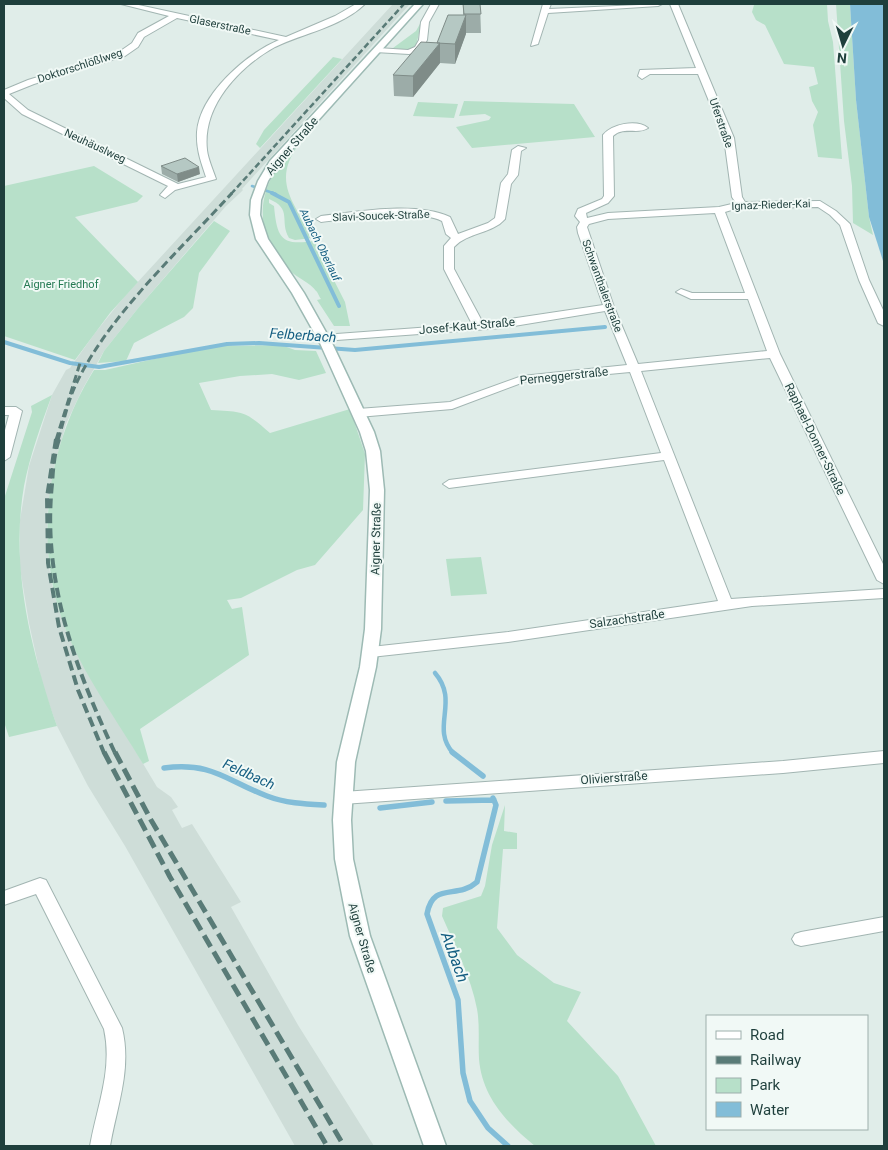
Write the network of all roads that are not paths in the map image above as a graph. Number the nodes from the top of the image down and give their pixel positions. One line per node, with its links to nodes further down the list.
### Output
1 (125, 4): 8 (street, Glaserstraße)
2 (361, 4): 9 (street)
3 (419, 4): 11 (main road, Aigner Straße)
4 (435, 4): 11 (street)
5 (658, 4): 7 (street)
6 (674, 4): 12 (street, Uferstraße)
7 (547, 7): 10 (street)
8 (176, 15): 9 (street, Glaserstraße); 14 (street, Doktorschlößlweg)
9 (285, 39): 17 (street)
10 (534, 44)
11 (378, 50): 29 (main road, Aigner Straße)
12 (702, 71): 13 (street); 19 (street, Uferstraße)
13 (642, 76)
14 (4, 94): 17 (street, Neuhäuslweg)
15 (644, 128): 22 (street, Schwanthalerstraße)
16 (520, 148): 23 (street)
17 (177, 187): 18 (street)
18 (166, 195)
19 (742, 204): 20 (street, Ignaz-Rieder-Kai); 27 (street, Ignaz-Rieder-Kai)
20 (718, 210): 22 (street, Ignaz-Rieder-Kai); 25 (street, Raphael-Donner-Straße)
21 (321, 219): 23 (street, Slavi-Soucek-Straße)
22 (585, 222): 26 (street, Schwanthalerstraße)
23 (457, 238): 28 (street)
24 (681, 292): 25 (street)
25 (751, 296): 30 (street, Raphael-Donner-Straße)
26 (609, 307): 28 (street, Josef-Kaut-Straße); 31 (street, Schwanthalerstraße)
27 (884, 323)
28 (479, 327): 29 (street, Josef-Kaut-Straße)
29 (328, 346): 33 (main road, Aigner Straße)
30 (774, 354): 31 (street, Perneggerstraße); 37 (street, Raphael-Donner-Straße)
31 (633, 369): 33 (street, Perneggerstraße); 34 (street, Schwanthalerstraße)
32 (10, 411): 35 (street)
33 (358, 413): 40 (main road, Aigner Straße)
34 (668, 456): 36 (street); 39 (street, Schwanthalerstraße)
35 (4, 457)
36 (448, 484)
37 (884, 580)
38 (884, 594): 39 (street, Salzachstraße)
39 (726, 604): 40 (street, Salzachstraße)
40 (371, 652): 42 (main road, Aigner Straße)
41 (882, 761): 42 (street, Olivierstraße)
42 (343, 798): 47 (main road, Aigner Straße)
43 (4, 898): 46 (street)
44 (884, 924): 45 (street)
45 (801, 939)
46 (100, 1146)
47 (435, 1146)

